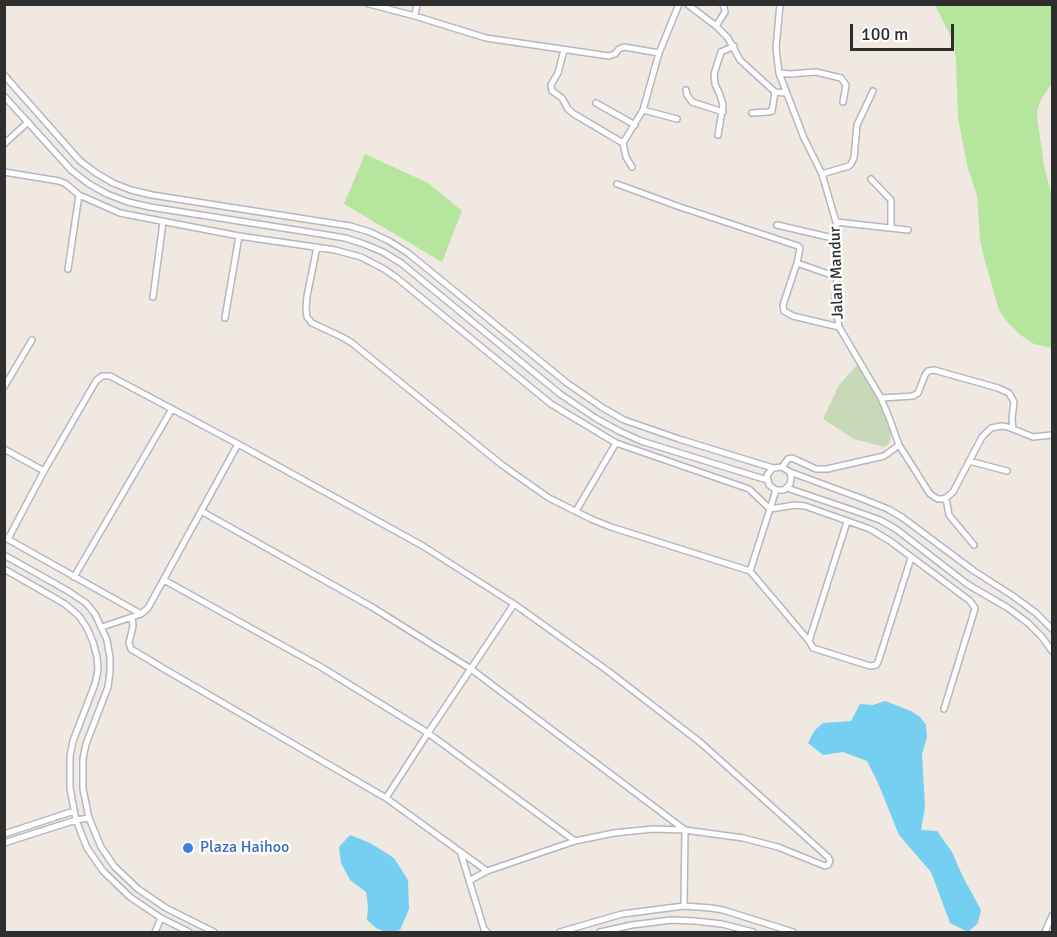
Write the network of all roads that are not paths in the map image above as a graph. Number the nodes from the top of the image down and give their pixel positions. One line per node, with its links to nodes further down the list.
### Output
1 (369, 4): 7 (street)
2 (417, 4): 7 (street)
3 (679, 4): 11 (street)
4 (687, 4): 8 (street)
5 (723, 4): 8 (street)
6 (780, 4): 12 (street, Jalan Mandur)
7 (415, 16): 10 (street)
8 (716, 26): 9 (street)
9 (734, 46): 16 (street); 22 (street)
10 (564, 50): 11 (street); 28 (street)
11 (658, 53): 21 (street)
12 (779, 73): 17 (street, Jalan Mandur); 19 (street)
13 (4, 75): 62 (street)
14 (686, 90): 22 (street)
15 (873, 90): 32 (street)
16 (775, 92): 17 (street); 23 (street)
17 (786, 93): 32 (street, Jalan Mandur)
18 (4, 96): 25 (street)
19 (843, 102)
20 (596, 103): 26 (street)
21 (643, 110): 24 (street); 26 (street)
22 (723, 112): 27 (street)
23 (752, 113)
24 (677, 119)
25 (27, 123): 29 (street); 66 (street)
26 (635, 125): 28 (street)
27 (718, 135)
28 (623, 143): 30 (street)
29 (4, 144)
30 (632, 167)
31 (4, 172): 35 (street)
32 (822, 174): 37 (street, Jalan Mandur)
33 (871, 179): 39 (street)
34 (617, 184): 44 (street)
35 (79, 195): 36 (street); 45 (street)
36 (163, 222): 41 (street); 47 (street)
37 (836, 222): 39 (street); 42 (street, Jalan Mandur)
38 (777, 225): 42 (street)
39 (891, 228): 40 (street)
40 (908, 230)
41 (239, 236): 43 (street); 48 (street)
42 (837, 239): 46 (street, Jalan Mandur)
43 (317, 248): 56 (street); 72 (street)
44 (797, 262): 46 (street); 49 (street)
45 (68, 269)
46 (837, 277): 49 (street, Jalan Mandur)
47 (153, 297)
48 (225, 318)
49 (839, 327): 52 (street, Jalan Mandur)
50 (32, 340): 51 (street)
51 (4, 387)
52 (880, 398): 54 (street); 58 (street, Jalan Mandur)
53 (172, 409): 57 (street); 63 (street); 80 (street)
54 (1013, 429): 55 (street); 60 (street)
55 (1053, 435)
56 (616, 443): 70 (street); 72 (street)
57 (238, 444): 71 (street); 82 (street)
58 (899, 445): 61 (street); 69 (street, Jalan Mandur)
59 (4, 449): 63 (street)
60 (969, 461): 64 (street); 69 (street)
61 (782, 467): 62 (street); 65 (street)
62 (773, 468): 66 (street)
63 (44, 471): 74 (street)
64 (1007, 471)
65 (790, 472): 67 (street); 86 (street)
66 (767, 480): 68 (street)
67 (787, 488): 68 (street); 90 (street)
68 (776, 490): 70 (street)
69 (946, 498): 75 (street)
70 (770, 509): 73 (street); 79 (street)
71 (201, 511): 81 (street); 91 (street)
72 (576, 511): 79 (street)
73 (848, 522): 77 (street); 89 (street)
74 (6, 538): 80 (street)
75 (974, 545)
76 (4, 555): 87 (street)
77 (911, 558): 89 (street); 92 (street)
78 (4, 569): 95 (street)
79 (750, 571): 89 (street)
80 (74, 577): 83 (street)
81 (164, 580): 83 (street); 93 (street)
82 (514, 604): 91 (street); 99 (street)
83 (141, 614): 84 (street)
84 (132, 617): 87 (street); 94 (street)
85 (1053, 618): 86 (street)
86 (1044, 621): 88 (street)
87 (102, 627): 96 (street)
88 (1053, 629)
89 (810, 641)
90 (1053, 651)
91 (471, 669): 93 (street); 99 (street)
92 (944, 709)
93 (428, 734): 94 (street); 102 (street)
94 (386, 798): 104 (street)
95 (74, 811): 97 (street); 98 (street)
96 (89, 818): 97 (street); 112 (street)
97 (76, 820): 101 (street); 109 (street)
98 (28, 826): 100 (street); 101 (street)
99 (685, 831): 102 (street); 107 (street)
100 (4, 834)
101 (31, 834): 103 (street)
102 (575, 841): 105 (street)
103 (4, 843)
104 (460, 852): 105 (street); 106 (street)
105 (487, 871): 106 (street)
106 (469, 880): 113 (street)
107 (684, 906): 114 (street); 117 (street)
108 (1053, 916): 118 (street)
109 (161, 918): 110 (street); 111 (street)
110 (154, 933)
111 (189, 933)
112 (214, 933)
113 (487, 933)
114 (560, 933)
115 (600, 933): 116 (street)
116 (753, 933)
117 (793, 933)
118 (1045, 933)

